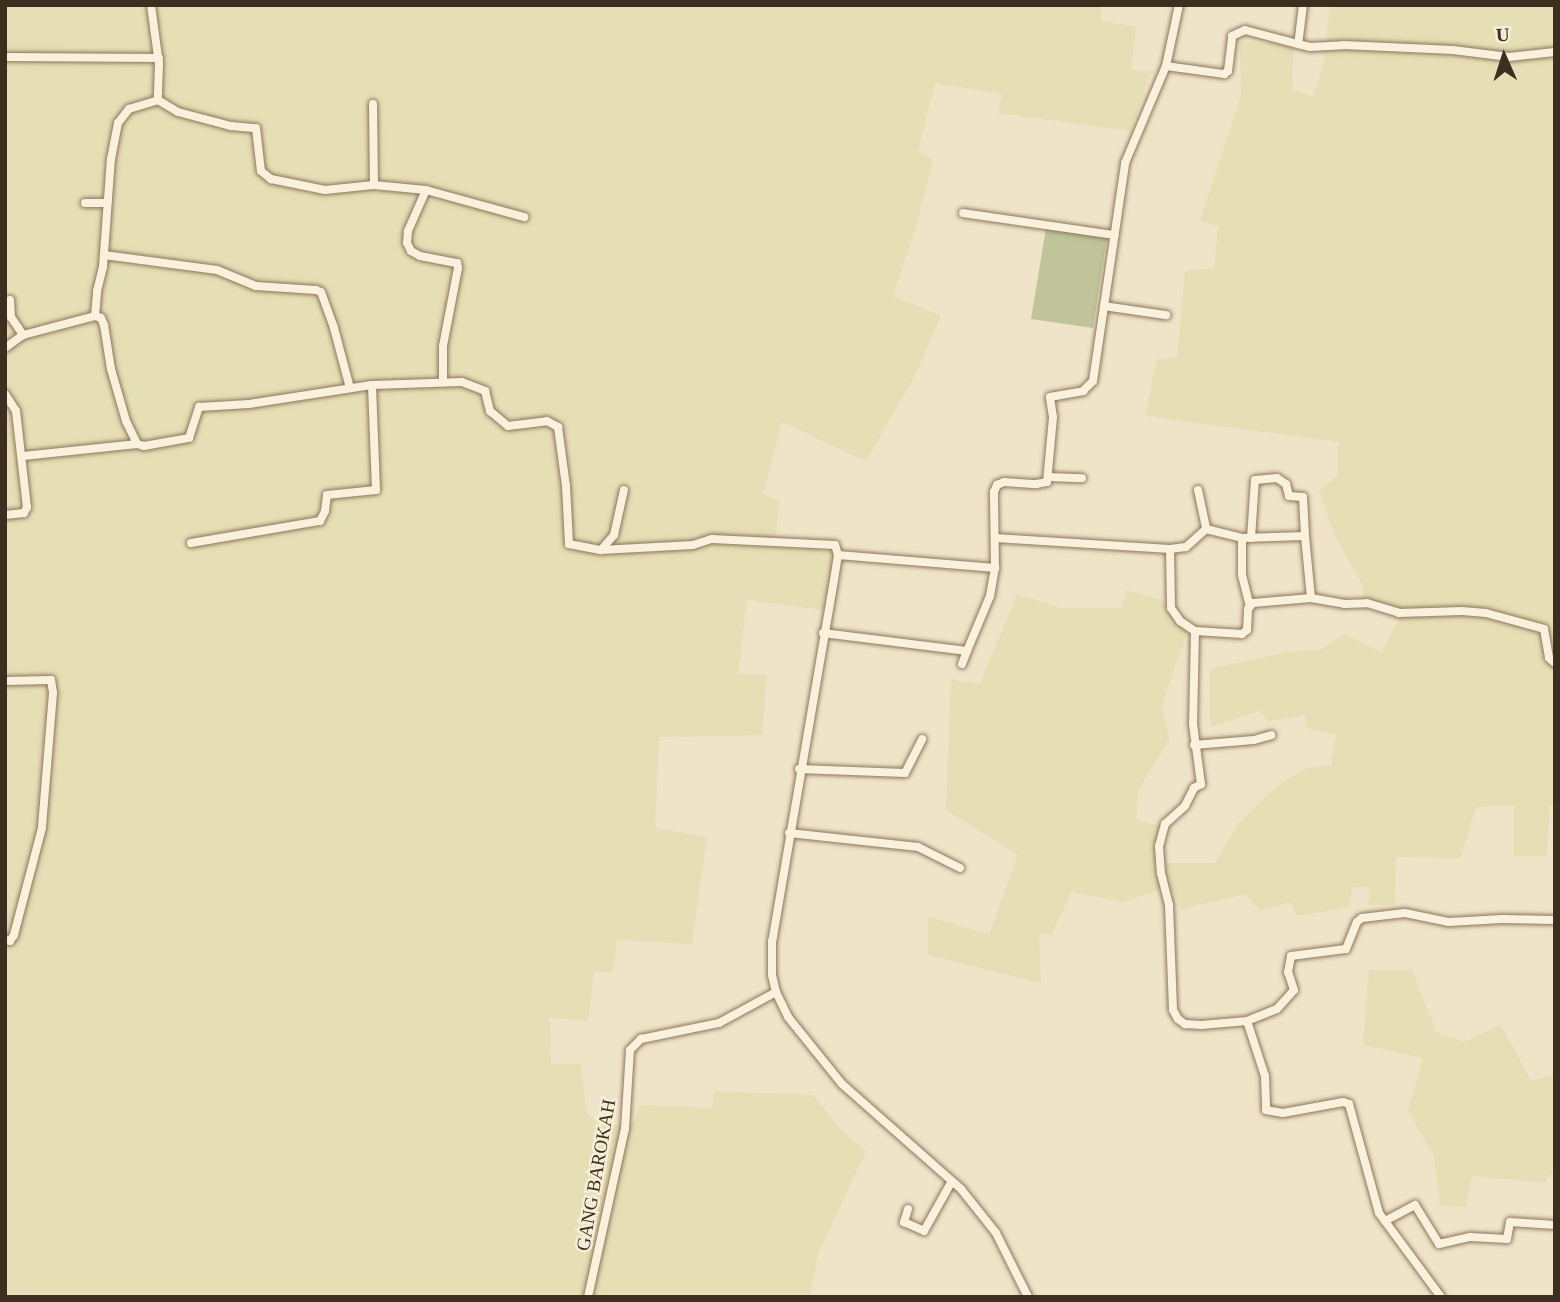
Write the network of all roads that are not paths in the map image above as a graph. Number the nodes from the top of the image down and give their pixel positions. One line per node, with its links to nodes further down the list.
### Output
1 (151, 5): 7 (street)
2 (1179, 5): 8 (street)
3 (1303, 5): 4 (street)
4 (1298, 44): 5 (street); 8 (street)
5 (1555, 52)
6 (5, 57): 7 (street)
7 (159, 61): 9 (street)
8 (1166, 66): 17 (street)
9 (158, 100): 11 (street); 13 (street)
10 (373, 104): 11 (street)
11 (374, 185): 12 (street)
12 (426, 190): 16 (street); 25 (street)
13 (108, 200): 14 (street); 18 (street)
14 (85, 203)
15 (963, 213): 17 (street)
16 (524, 217)
17 (1114, 235): 20 (street)
18 (104, 255): 22 (street); 27 (street)
19 (10, 300): 23 (street)
20 (1104, 306): 21 (street); 31 (street)
21 (1166, 315)
22 (95, 316): 23 (street); 29 (street)
23 (23, 335): 24 (street)
24 (5, 348)
25 (443, 381): 26 (street); 42 (street)
26 (372, 386): 27 (street); 40 (street)
27 (350, 388): 29 (street)
28 (5, 394): 30 (street)
29 (137, 444): 30 (street)
30 (23, 456): 35 (street)
31 (1049, 477): 32 (street); 38 (street)
32 (1082, 478)
33 (624, 490): 42 (street)
34 (1198, 490): 36 (street)
35 (5, 515)
36 (1206, 528): 39 (street); 41 (street)
37 (1306, 536): 39 (street); 39 (street); 45 (street)
38 (995, 538): 41 (street); 44 (street)
39 (1246, 538): 46 (street)
40 (191, 542)
41 (1170, 549): 47 (street)
42 (601, 550): 43 (street)
43 (838, 555): 44 (street); 48 (street)
44 (995, 568): 49 (street)
45 (1311, 598): 46 (street); 50 (street)
46 (1250, 606): 47 (street)
47 (1195, 631): 55 (street)
48 (823, 634): 49 (street); 56 (street)
49 (967, 651): 51 (street)
50 (1555, 663)
51 (962, 664)
52 (5, 681): 60 (street)
53 (1271, 735): 55 (street)
54 (922, 739): 56 (street)
55 (1194, 745): 62 (street)
56 (800, 769): 57 (street)
57 (789, 833): 58 (street); 61 (street)
58 (960, 868)
59 (1555, 920): 62 (street)
60 (5, 940)
61 (776, 992): 63 (street); 67 (street, GANG BAROKAH)
62 (1247, 1021): 65 (street)
63 (952, 1181): 64 (street); 68 (street)
64 (908, 1209)
65 (1385, 1221): 66 (street); 69 (street)
66 (1555, 1225)
67 (588, 1297)
68 (1028, 1297)
69 (1441, 1297)

